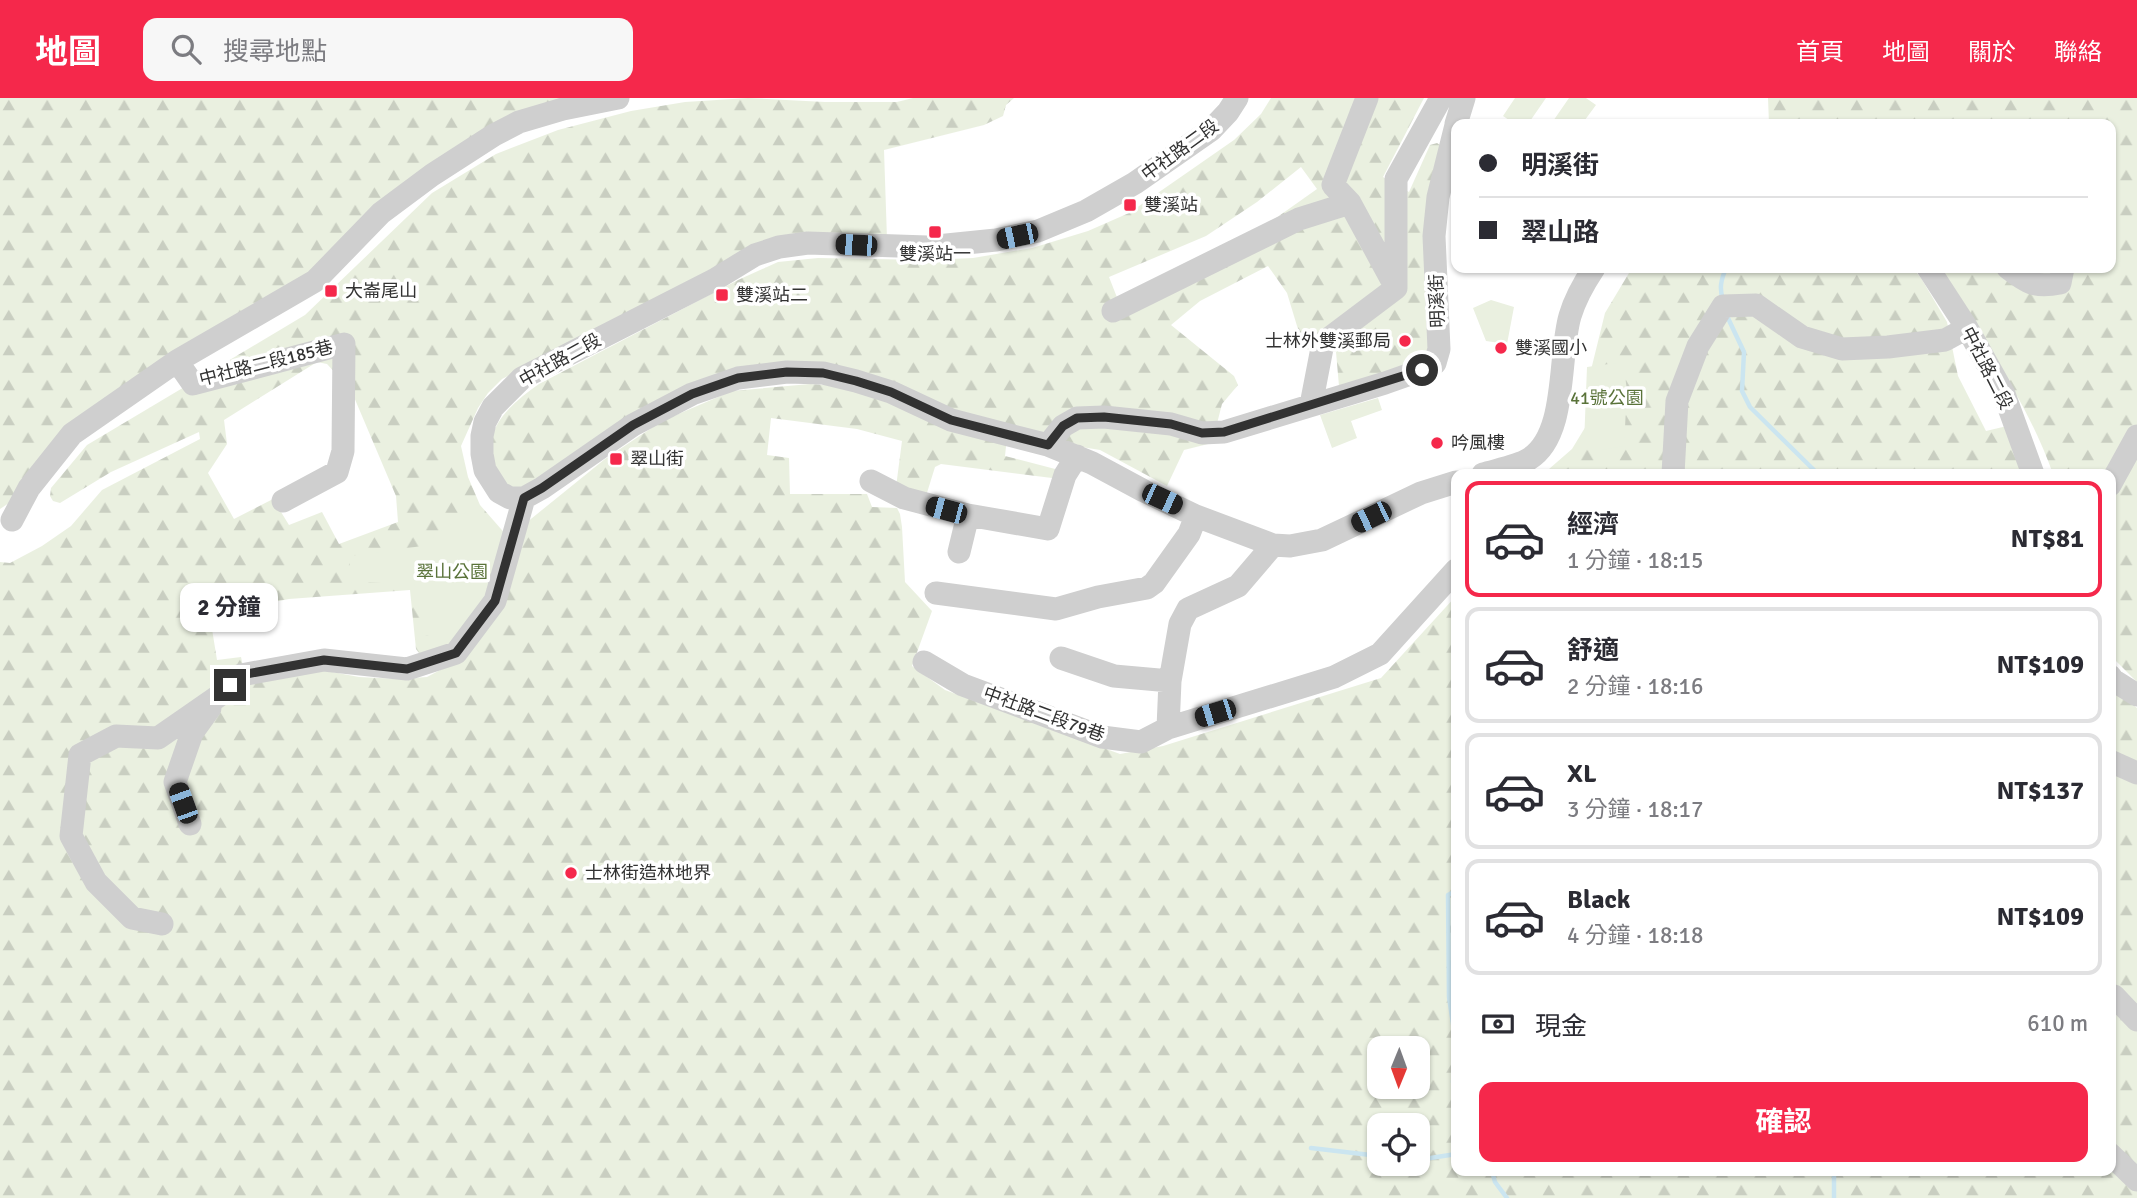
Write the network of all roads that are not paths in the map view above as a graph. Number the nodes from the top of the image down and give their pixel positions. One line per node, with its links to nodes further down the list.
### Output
1 (618, 98): 16 (street)
2 (1237, 98): 27 (street, 中社路二段)
3 (1367, 98): 8 (street)
4 (1441, 98): 13 (street)
5 (1464, 98): 6 (street, 明溪街)
6 (1458, 119)
7 (1451, 144): 17 (street, 明溪街)
8 (1350, 203): 13 (street); 14 (street)
9 (1591, 273): 21 (street)
10 (1931, 273): 15 (street, 中社路二段)
11 (2014, 273): 12 (street)
12 (2062, 273)
13 (1396, 288): 17 (street)
14 (1113, 311)
15 (1967, 328): 22 (street); 23 (street, 中社路二段)
16 (177, 361): 28 (street, 中社路二段185巷); 31 (street)
17 (1311, 405): 19 (street, 明溪街)
18 (2137, 436): 24 (street)
19 (1048, 445): 20 (street); 27 (street)
20 (1077, 456): 29 (street); 30 (street)
21 (1527, 466)
22 (1673, 469)
23 (2031, 469)
24 (2116, 474)
25 (871, 481): 29 (street)
26 (1451, 484): 32 (street)
27 (524, 498): 40 (street)
28 (284, 501)
29 (968, 516): 33 (street)
30 (1196, 516): 32 (street); 35 (street)
31 (12, 520)
32 (1273, 545): 38 (street)
33 (959, 552)
34 (1451, 576): 42 (street, 中社路二段79巷)
35 (936, 593)
36 (1061, 658): 38 (street)
37 (924, 662): 42 (street, 中社路二段79巷)
38 (1170, 681): 42 (street)
39 (2116, 682): 41 (street)
40 (220, 695): 45 (street); 46 (street)
41 (2137, 695)
42 (1168, 728)
43 (2116, 764): 44 (street)
44 (2137, 773)
45 (190, 824)
46 (162, 924)
47 (2116, 998): 48 (street)
48 (2137, 1020)
49 (2116, 1160): 50 (street)
50 (2137, 1180)

